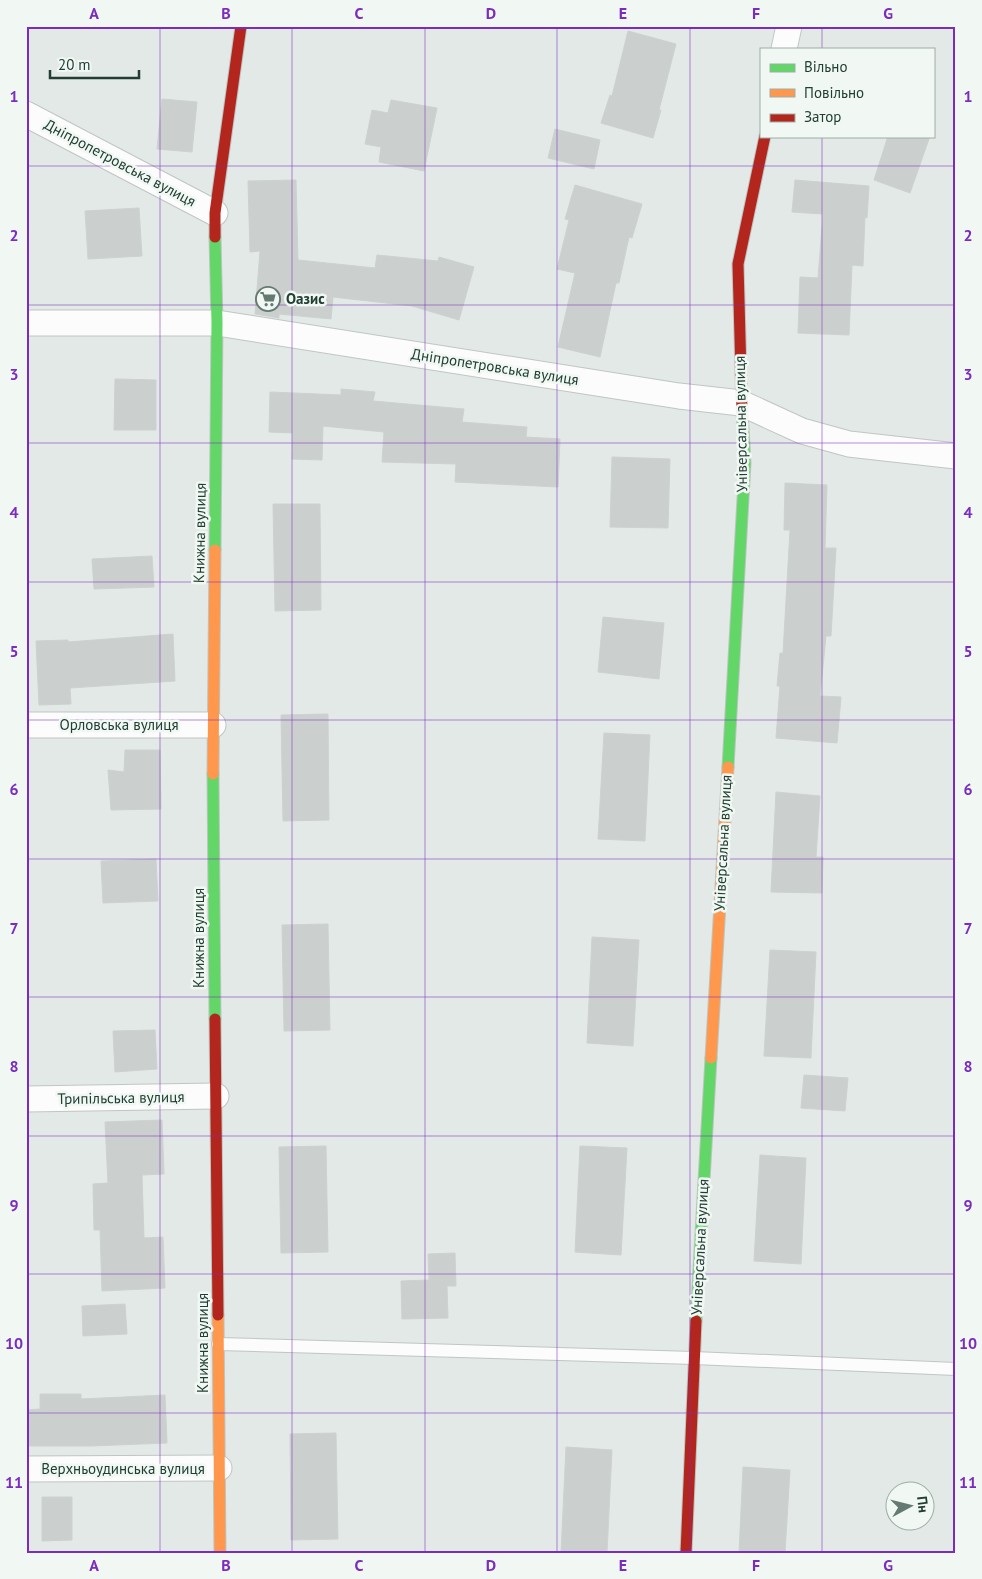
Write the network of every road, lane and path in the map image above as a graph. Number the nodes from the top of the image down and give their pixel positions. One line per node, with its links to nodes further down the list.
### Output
1 (240, 26): 6 (street, Книжна вулиця)
2 (789, 26): 3 (street)
3 (784, 48)
4 (26, 114): 6 (street, Дніпропетровська вулиця)
5 (765, 138): 9 (street, Універсальна вулиця)
6 (215, 213): 8 (street, Книжна вулиця)
7 (26, 323): 8 (street, Дніпропетровська вулиця)
8 (217, 323): 9 (street, Дніпропетровська вулиця); 12 (street, Книжна вулиця)
9 (741, 403): 10 (street, Дніпропетровська вулиця); 16 (street, Універсальна вулиця)
10 (956, 456)
11 (26, 725): 12 (street, Орловська вулиця)
12 (213, 725): 13 (street, Книжна вулиця)
13 (216, 1096): 14 (street, Трипільська вулиця); 15 (street, Книжна вулиця)
14 (26, 1099)
15 (218, 1344): 16 (lane); 18 (street, Книжна вулиця)
16 (694, 1358): 17 (lane); 21 (street, Універсальна вулиця)
17 (956, 1369)
18 (219, 1468): 19 (street, Верхньоудинська вулиця); 20 (street, Книжна вулиця)
19 (26, 1469)
20 (220, 1553)
21 (686, 1553)

